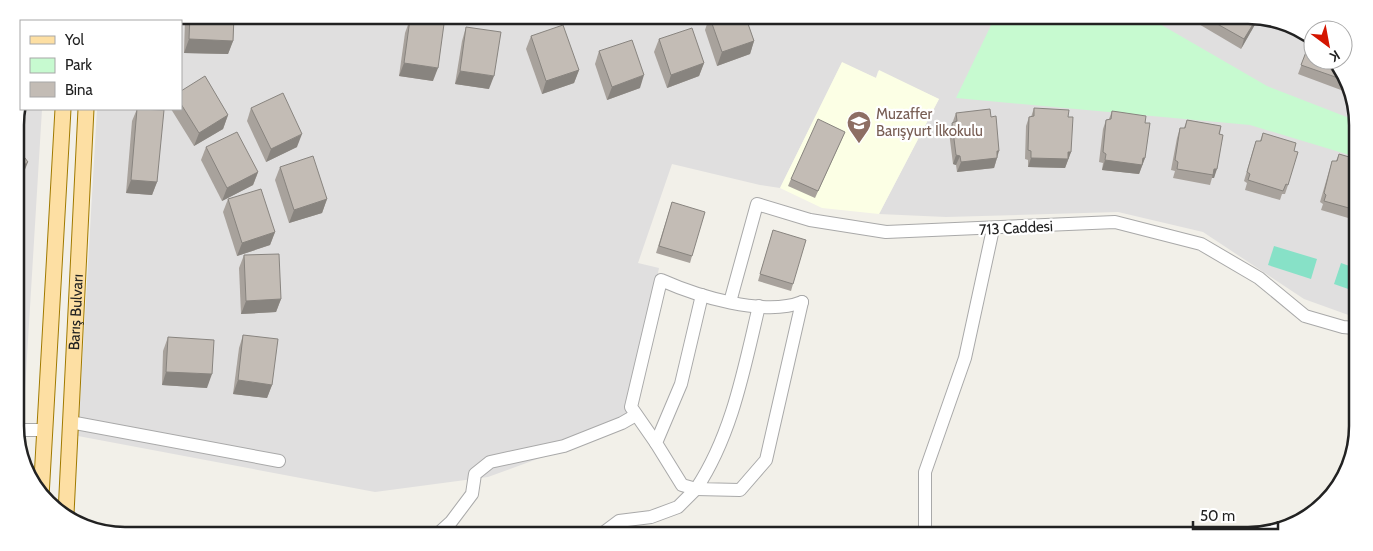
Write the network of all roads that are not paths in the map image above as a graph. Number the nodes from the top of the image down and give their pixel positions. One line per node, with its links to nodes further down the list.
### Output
1 (64, 110): 11 (main road, Barış Bulvarı)
2 (86, 110): 9 (main road, Barış Bulvarı)
3 (993, 229): 5 (street, 713 Caddesi); 7 (street, 713 Caddesi); 19 (street)
4 (702, 295): 5 (street); 8 (street); 12 (street)
5 (730, 302): 6 (street)
6 (759, 306): 15 (street); 15 (street)
7 (1349, 328)
8 (636, 414): 12 (street); 17 (street)
9 (70, 422): 13 (street); 16 (main road, Barış Bulvarı)
10 (24, 430): 11 (street)
11 (45, 430): 14 (main road, Barış Bulvarı)
12 (656, 443): 15 (street)
13 (279, 461)
14 (42, 483)
15 (696, 490): 18 (street)
16 (66, 508)
17 (446, 527)
18 (612, 527)
19 (925, 527)

